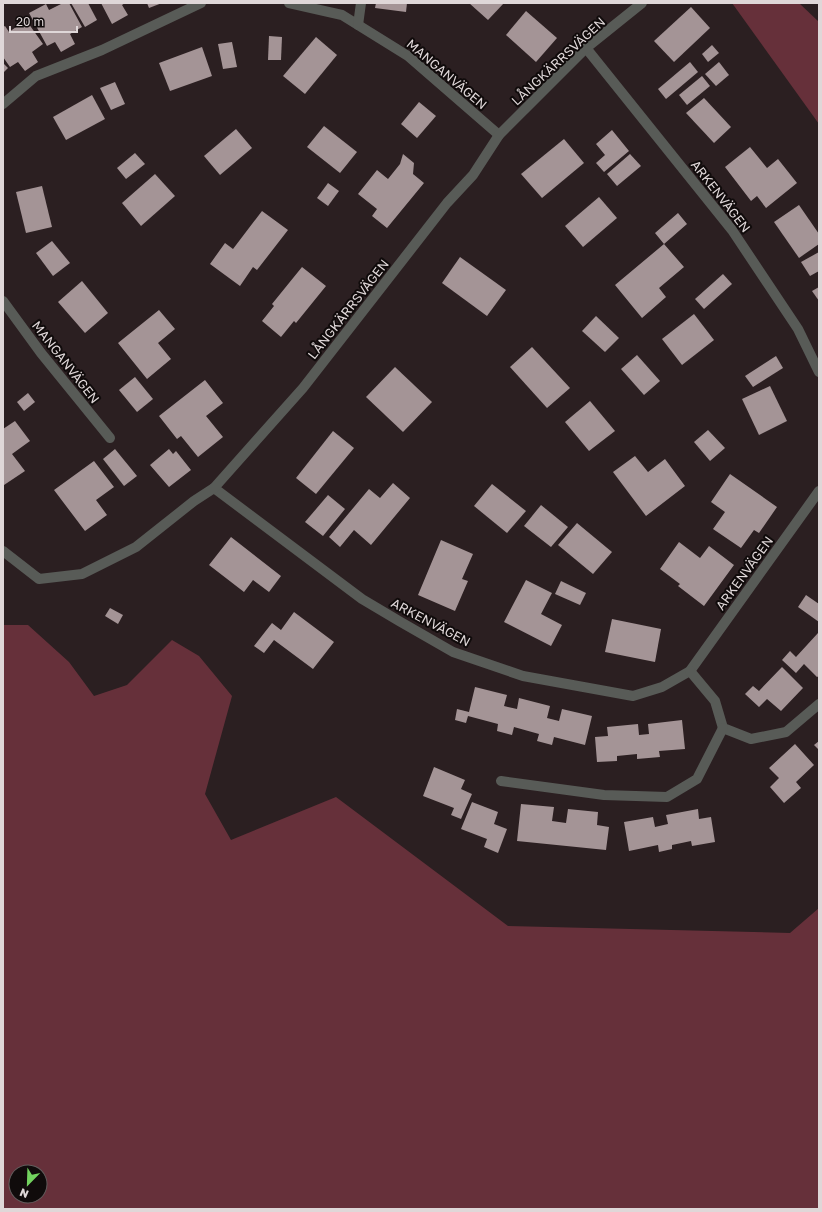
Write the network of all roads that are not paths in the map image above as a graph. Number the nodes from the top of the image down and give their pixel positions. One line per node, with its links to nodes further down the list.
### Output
1 (201, 3): 7 (street)
2 (288, 3): 5 (street, MANGANVÄGEN)
3 (362, 3): 5 (street)
4 (642, 3): 6 (street, LÅNGKÄRRSVÄGEN)
5 (358, 25): 8 (street, MANGANVÄGEN)
6 (586, 48): 8 (street, LÅNGKÄRRSVÄGEN); 10 (street, ARKENVÄGEN)
7 (3, 104)
8 (499, 135): 12 (street, LÅNGKÄRRSVÄGEN)
9 (3, 301): 11 (street, MANGANVÄGEN)
10 (819, 372)
11 (110, 438)
12 (214, 488): 14 (street, LÅNGKÄRRSVÄGEN); 15 (street, ARKENVÄGEN)
13 (819, 491): 15 (street, ARKENVÄGEN)
14 (3, 551)
15 (690, 670): 17 (street)
16 (819, 704): 17 (street)
17 (724, 728): 18 (street)
18 (501, 781)

